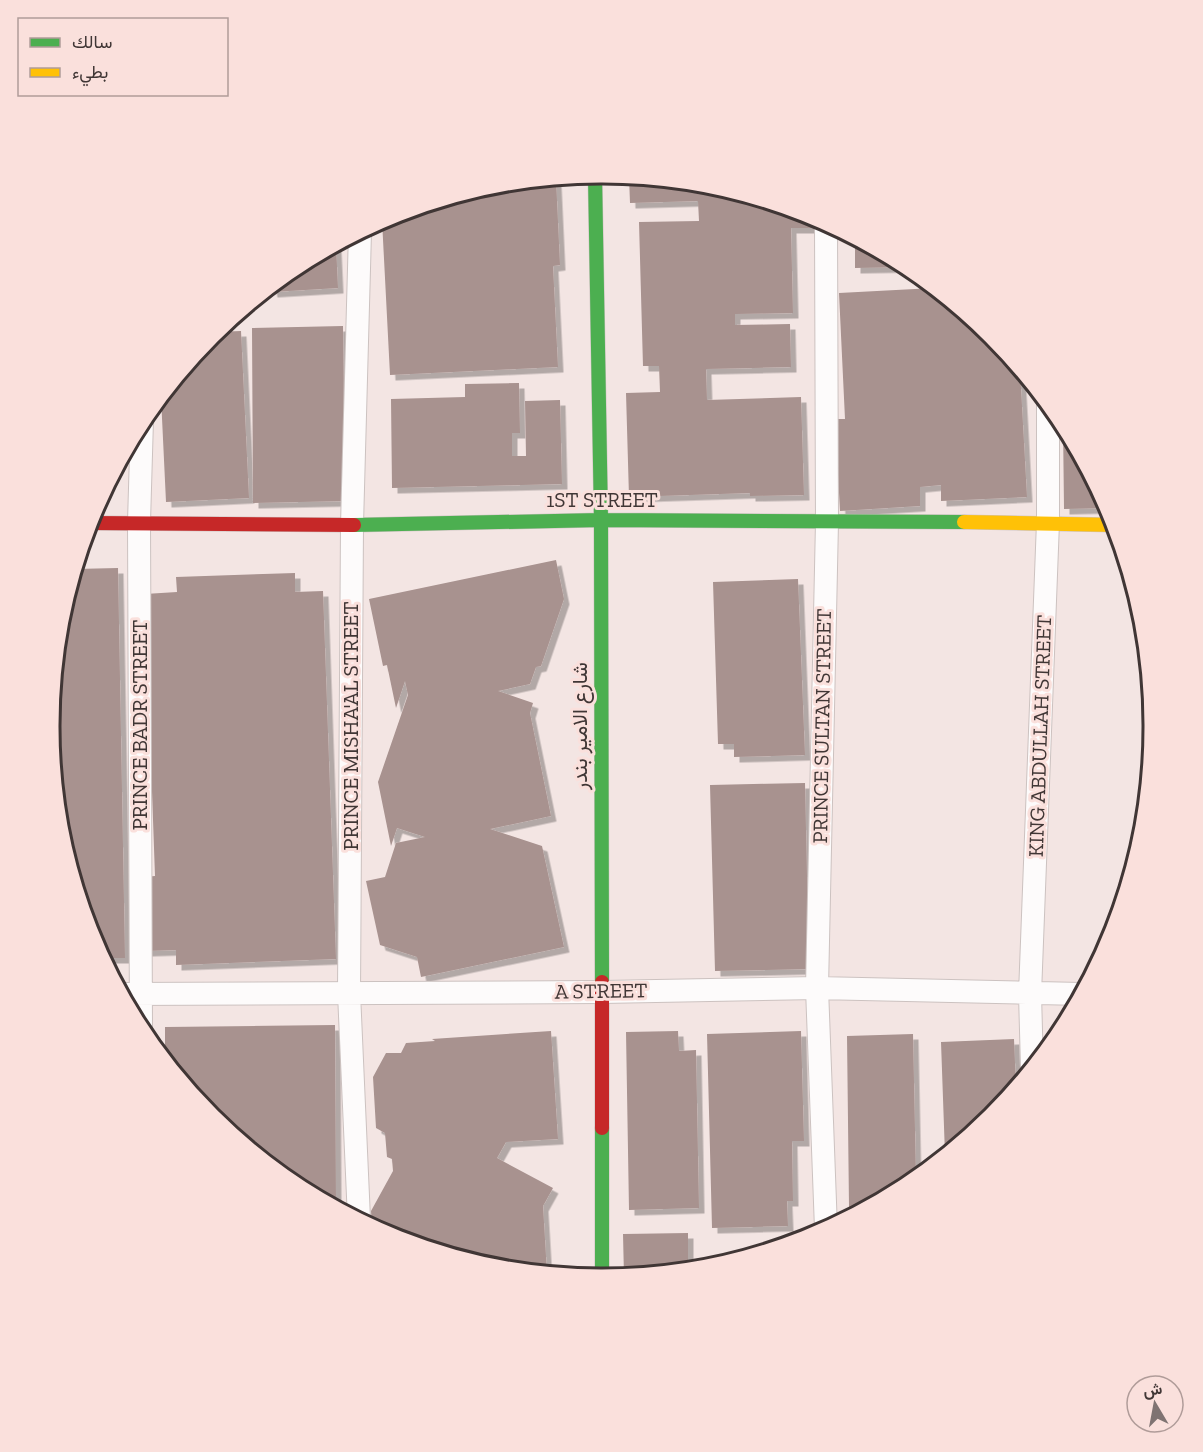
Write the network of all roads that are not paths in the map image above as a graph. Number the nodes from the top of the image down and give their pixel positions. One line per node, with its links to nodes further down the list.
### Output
1 (595, 184): 6 (street, شارع الامير بندر)
2 (826, 233): 8 (street, PRINCE SULTAN STREET)
3 (360, 241): 11 (street, PRINCE MISHA'AL STREET)
4 (1048, 419): 9 (street, KING ABDULLAH STREET)
5 (141, 441): 7 (street, PRINCE BADR STREET)
6 (601, 520): 8 (street, 1ST STREET); 11 (street, 1ST STREET); 14 (street, شارع الامير بندر)
7 (139, 522): 10 (street, 1ST STREET); 11 (street, 1ST STREET); 16 (street, PRINCE BADR STREET)
8 (826, 522): 9 (street, 1ST STREET); 13 (street, PRINCE SULTAN STREET)
9 (1048, 522): 12 (street, 1ST STREET); 17 (street, KING ABDULLAH STREET)
10 (100, 523)
11 (352, 525): 15 (street, PRINCE MISHA'AL STREET)
12 (1104, 525)
13 (817, 988): 14 (street, A STREET); 17 (street, A STREET); 21 (street, PRINCE SULTAN STREET)
14 (602, 992): 15 (street, A STREET); 22 (street, شارع الامير بندر)
15 (349, 993): 16 (street, A STREET); 20 (street, PRINCE MISHA'AL STREET)
16 (132, 994)
17 (1030, 994): 18 (street, A STREET); 19 (street, KING ABDULLAH STREET)
18 (1072, 994)
19 (1032, 1055)
20 (359, 1210)
21 (826, 1219)
22 (602, 1268)

